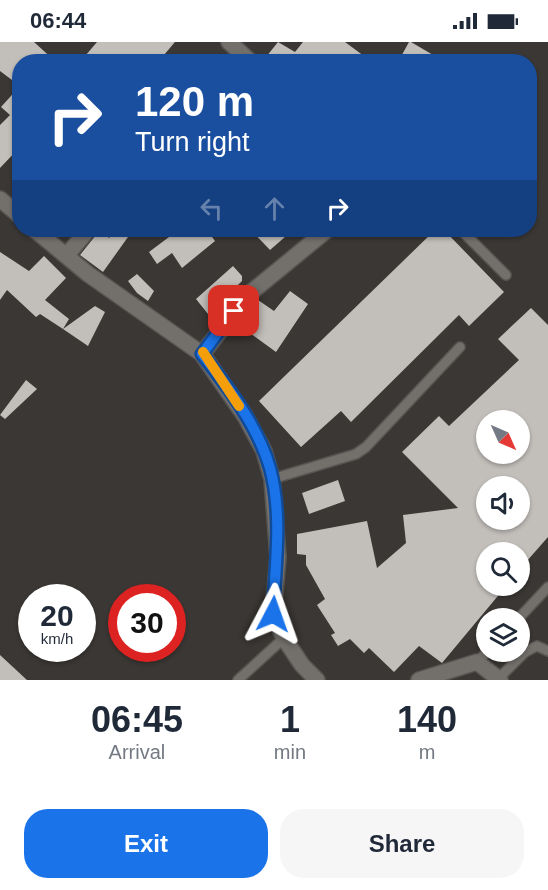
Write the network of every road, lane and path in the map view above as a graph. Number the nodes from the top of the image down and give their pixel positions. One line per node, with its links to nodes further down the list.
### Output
1 (230, 42): 2 (street)
2 (243, 54)
3 (0, 199): 4 (street)
4 (12, 209)
5 (43, 237): 9 (street)
6 (82, 237): 9 (street)
7 (318, 237): 12 (street)
8 (468, 237): 10 (lane)
9 (66, 256): 12 (street)
10 (506, 275)
11 (460, 347): 13 (lane)
12 (202, 354): 13 (street)
13 (272, 479): 16 (street)
14 (548, 587): 15 (lane)
15 (528, 608)
16 (284, 638): 21 (lane); 22 (street)
17 (548, 651): 20 (lane)
18 (476, 659): 23 (street)
19 (486, 662): 20 (street)
20 (499, 679)
21 (238, 680)
22 (317, 680)
23 (419, 680)

